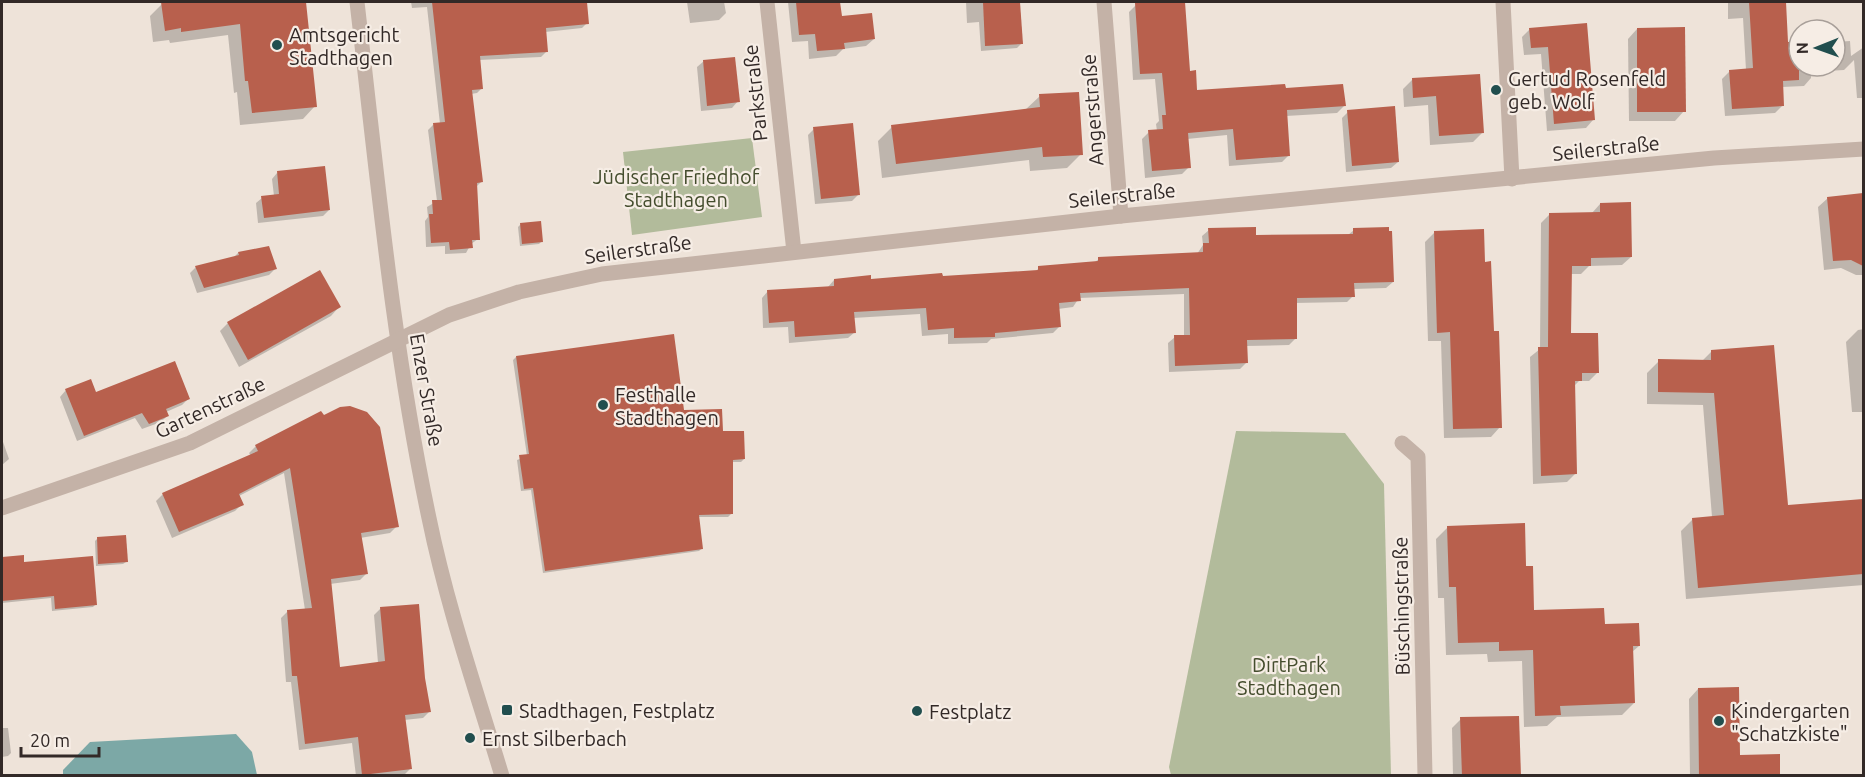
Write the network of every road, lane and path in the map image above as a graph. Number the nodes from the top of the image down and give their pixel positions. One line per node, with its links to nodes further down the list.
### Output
1 (357, 2): 9 (street, Enzer Straße)
2 (767, 2): 8 (street, Parkstraße)
3 (1104, 2): 7 (street, Angerstraße)
4 (1503, 2): 6 (street)
5 (1863, 149): 6 (street, Seilerstraße)
6 (1512, 179): 7 (street, Seilerstraße)
7 (1121, 216): 8 (street, Seilerstraße)
8 (794, 252): 9 (street, Seilerstraße)
9 (396, 340): 11 (street, Gartenstraße); 12 (street, Enzer Straße)
10 (1402, 443): 13 (street, Büschingstraße)
11 (2, 508)
12 (502, 776)
13 (1425, 776)

